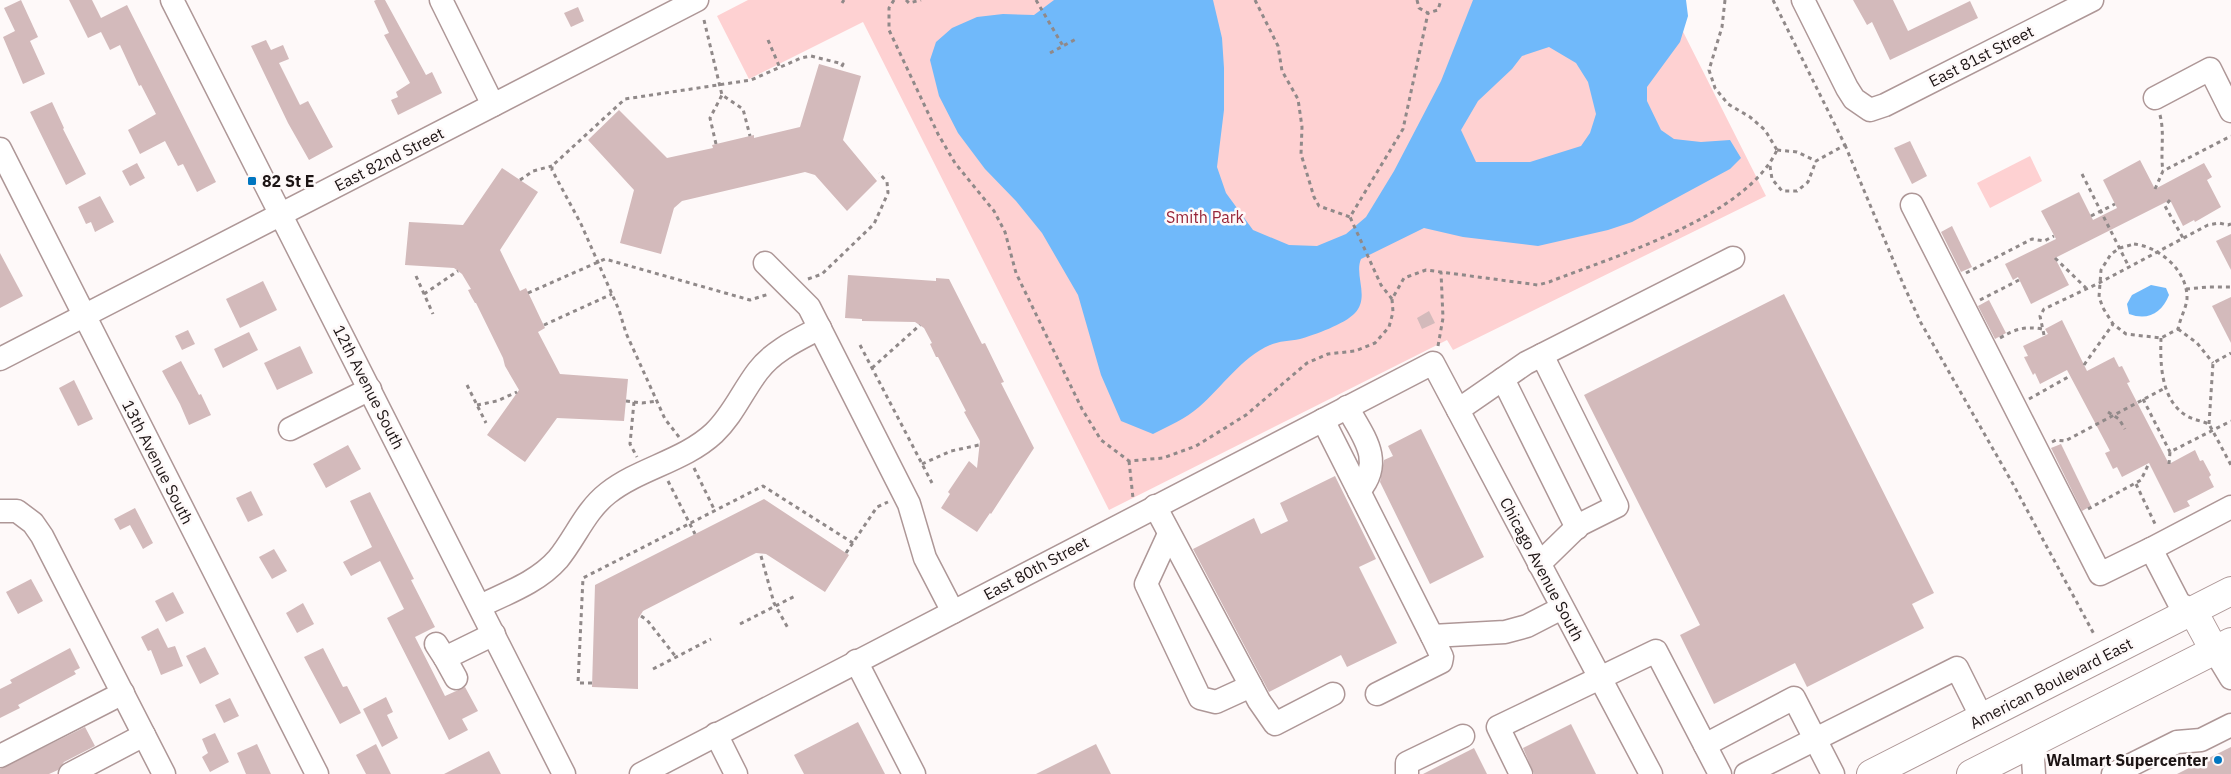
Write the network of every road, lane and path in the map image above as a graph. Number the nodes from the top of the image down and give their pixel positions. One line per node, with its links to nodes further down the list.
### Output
1 (172, 0): 45 (street, 12th Avenue South)
2 (441, 0): 25 (street)
3 (894, 0): 119 (path)
4 (906, 0): 5 (path)
5 (921, 0)
6 (1036, 0): 18 (path)
7 (1255, 0): 47 (path)
8 (1417, 0): 15 (path)
9 (1441, 0): 15 (path)
10 (1726, 0): 32 (path)
11 (1774, 0): 30 (path)
12 (1803, 0): 13 (street, East 81st Street)
13 (2078, 3)
14 (701, 10): 22 (path); 25 (street, East 82nd Street)
15 (1428, 13): 47 (path)
16 (1076, 39): 18 (path)
17 (768, 40): 20 (path)
18 (1063, 46): 19 (path)
19 (1050, 53)
20 (780, 68): 21 (path); 22 (path)
21 (840, 70)
22 (720, 86): 23 (path); 34 (path)
23 (722, 95): 27 (path); 29 (path)
24 (2155, 98): 26 (street); 36 (path)
25 (494, 105): 45 (street, East 82nd Street)
26 (2231, 111)
27 (750, 136)
28 (2231, 136): 36 (path)
29 (716, 144)
30 (1845, 145): 33 (path); 155 (path)
31 (0, 149): 74 (street, 13th Avenue South)
32 (1777, 150): 33 (path); 35 (path)
33 (1816, 161): 35 (path)
34 (552, 166): 39 (path); 55 (path)
35 (1770, 166): 59 (path)
36 (2163, 171): 40 (path)
37 (879, 173): 64 (path)
38 (2082, 174): 44 (path)
39 (520, 180)
40 (2155, 188)
41 (2170, 200): 50 (path)
42 (2115, 204): 44 (path)
43 (1912, 205): 62 (street)
44 (2101, 211): 46 (path); 51 (path)
45 (280, 215): 74 (street, East 82nd Street); 96 (street, 12th Avenue South)
46 (2091, 216)
47 (1351, 219): 71 (path)
48 (2231, 224): 50 (path)
49 (2054, 236): 62 (path)
50 (2182, 238): 52 (path)
51 (2120, 248): 52 (path); 57 (path); 63 (path)
52 (2158, 252): 57 (path); 67 (path)
53 (1734, 258): 86 (street)
54 (2055, 258): 66 (path)
55 (597, 262): 64 (path); 68 (path); 70 (path)
56 (764, 263): 64 (street)
57 (2130, 267): 63 (path)
58 (458, 271): 69 (path)
59 (1441, 272): 71 (path); 88 (path)
60 (416, 276): 69 (path)
61 (2019, 280): 72 (path)
62 (1950, 281): 72 (street)
63 (2099, 283): 66 (path); 75 (path)
64 (790, 286): 78 (street)
65 (2231, 287): 67 (path)
66 (2086, 288): 79 (path)
67 (2186, 289): 80 (path)
68 (528, 293)
69 (424, 294): 73 (path)
70 (612, 294): 76 (path); 100 (path)
71 (1392, 299): 119 (path)
72 (1964, 309): 84 (street)
73 (433, 314)
74 (84, 316): 87 (street, East 82nd Street); 180 (street, 13th Avenue South)
75 (2113, 324): 82 (path); 90 (path)
76 (544, 325)
77 (920, 325): 91 (path)
78 (820, 328): 115 (street); 128 (street)
79 (2042, 329): 81 (path); 84 (path)
80 (2178, 329): 82 (path); 89 (path)
81 (2044, 336)
82 (2161, 338): 95 (path)
83 (860, 345): 91 (path)
84 (1984, 348): 104 (street)
85 (2231, 353): 89 (path)
86 (1542, 355): 93 (street); 135 (street)
87 (0, 359)
88 (1433, 363): 103 (street, East 80th Street); 105 (street, Chicago Avenue South)
89 (2213, 363): 111 (path)
90 (2084, 365)
91 (872, 368): 121 (path)
92 (2070, 376): 104 (path)
93 (1503, 379): 105 (street); 135 (street)
94 (467, 385): 102 (path)
95 (2165, 388): 98 (path); 111 (path)
96 (370, 389): 112 (street); 145 (street, 12th Avenue South)
97 (517, 392): 102 (path)
98 (2143, 399): 107 (path); 118 (path)
99 (626, 401): 101 (path)
100 (657, 401): 101 (path); 115 (path)
101 (634, 402): 124 (path)
102 (477, 405): 110 (path)
103 (1347, 407): 108 (street, East 80th Street); 127 (street)
104 (2015, 408): 117 (street)
105 (1458, 410): 142 (street, Chicago Avenue South)
106 (2108, 412): 107 (path)
107 (2113, 415): 113 (path); 117 (path)
108 (1323, 420): 127 (street); 132 (street, East 80th Street)
109 (2231, 421): 114 (path)
110 (486, 423)
111 (2209, 424): 114 (path)
112 (290, 429)
113 (2125, 429)
114 (2213, 431): 118 (path); 123 (path)
115 (684, 445): 124 (street); 131 (path)
116 (979, 445): 121 (path)
117 (2036, 449): 133 (street)
118 (2170, 452): 122 (path)
119 (1129, 461): 132 (path)
120 (2149, 463): 126 (path)
121 (922, 464): 125 (path)
122 (2168, 464)
123 (2231, 465)
124 (652, 468): 134 (path); 145 (street)
125 (932, 483)
126 (2136, 484): 133 (path); 139 (path)
127 (1359, 491): 154 (street)
128 (904, 494): 138 (path); 149 (street)
129 (2231, 507): 139 (street)
130 (0, 511): 166 (street)
131 (715, 511): 134 (path); 138 (path)
132 (1145, 511): 137 (street); 149 (street, East 80th Street)
133 (2072, 520): 139 (street)
134 (690, 523): 136 (path); 164 (path)
135 (1576, 528): 142 (street)
136 (695, 534)
137 (1169, 534): 165 (street); 165 (street)
138 (853, 543): 140 (path)
139 (2157, 545): 148 (street)
140 (846, 553)
141 (761, 556): 146 (path)
142 (1539, 564): 147 (street, Chicago Avenue South)
143 (2231, 591): 148 (main road, American Boulevard East)
144 (797, 595): 146 (path)
145 (480, 606): 153 (street, 12th Avenue South)
146 (776, 606): 151 (path); 152 (path)
147 (1562, 608): 154 (street); 162 (street, Chicago Avenue South)
148 (2193, 611): 157 (main road); 169 (main road, American Boulevard East)
149 (954, 612): 159 (street, East 80th Street)
150 (641, 616): 158 (path)
151 (740, 624)
152 (789, 630)
153 (494, 634): 161 (street); 181 (street, 12th Avenue South)
154 (1432, 636): 168 (street)
155 (2095, 636)
156 (711, 639): 158 (path)
157 (2222, 646): 163 (street); 175 (main road)
158 (676, 657): 160 (path)
159 (856, 662): 171 (street, East 80th Street); 184 (street)
160 (653, 669)
161 (456, 678)
162 (1600, 678): 176 (street); 186 (street); 187 (street, Chicago Avenue South)
163 (2231, 678)
164 (592, 683)
165 (1251, 686): 167 (street)
166 (123, 694): 172 (street); 177 (street)
167 (1333, 694)
168 (1377, 694)
169 (1982, 718): 174 (street); 191 (main road, American Boulevard East)
170 (2231, 725): 194 (street)
171 (716, 734): 182 (street, East 80th Street); 183 (street)
172 (144, 736): 178 (street); 179 (street)
173 (1463, 736): 185 (street)
174 (1815, 740): 176 (street); 189 (street); 190 (street)
175 (2038, 740): 192 (main road); 193 (street)
176 (1705, 744): 188 (street)
177 (0, 756)
178 (70, 774)
179 (164, 774)
180 (316, 774)
181 (564, 774)
182 (641, 774)
183 (736, 774)
184 (914, 774)
185 (1407, 774)
186 (1522, 774)
187 (1650, 774)
188 (1720, 774)
189 (1746, 774)
190 (1833, 774)
191 (1871, 774)
192 (1971, 774)
193 (2034, 774)
194 (2113, 774)

